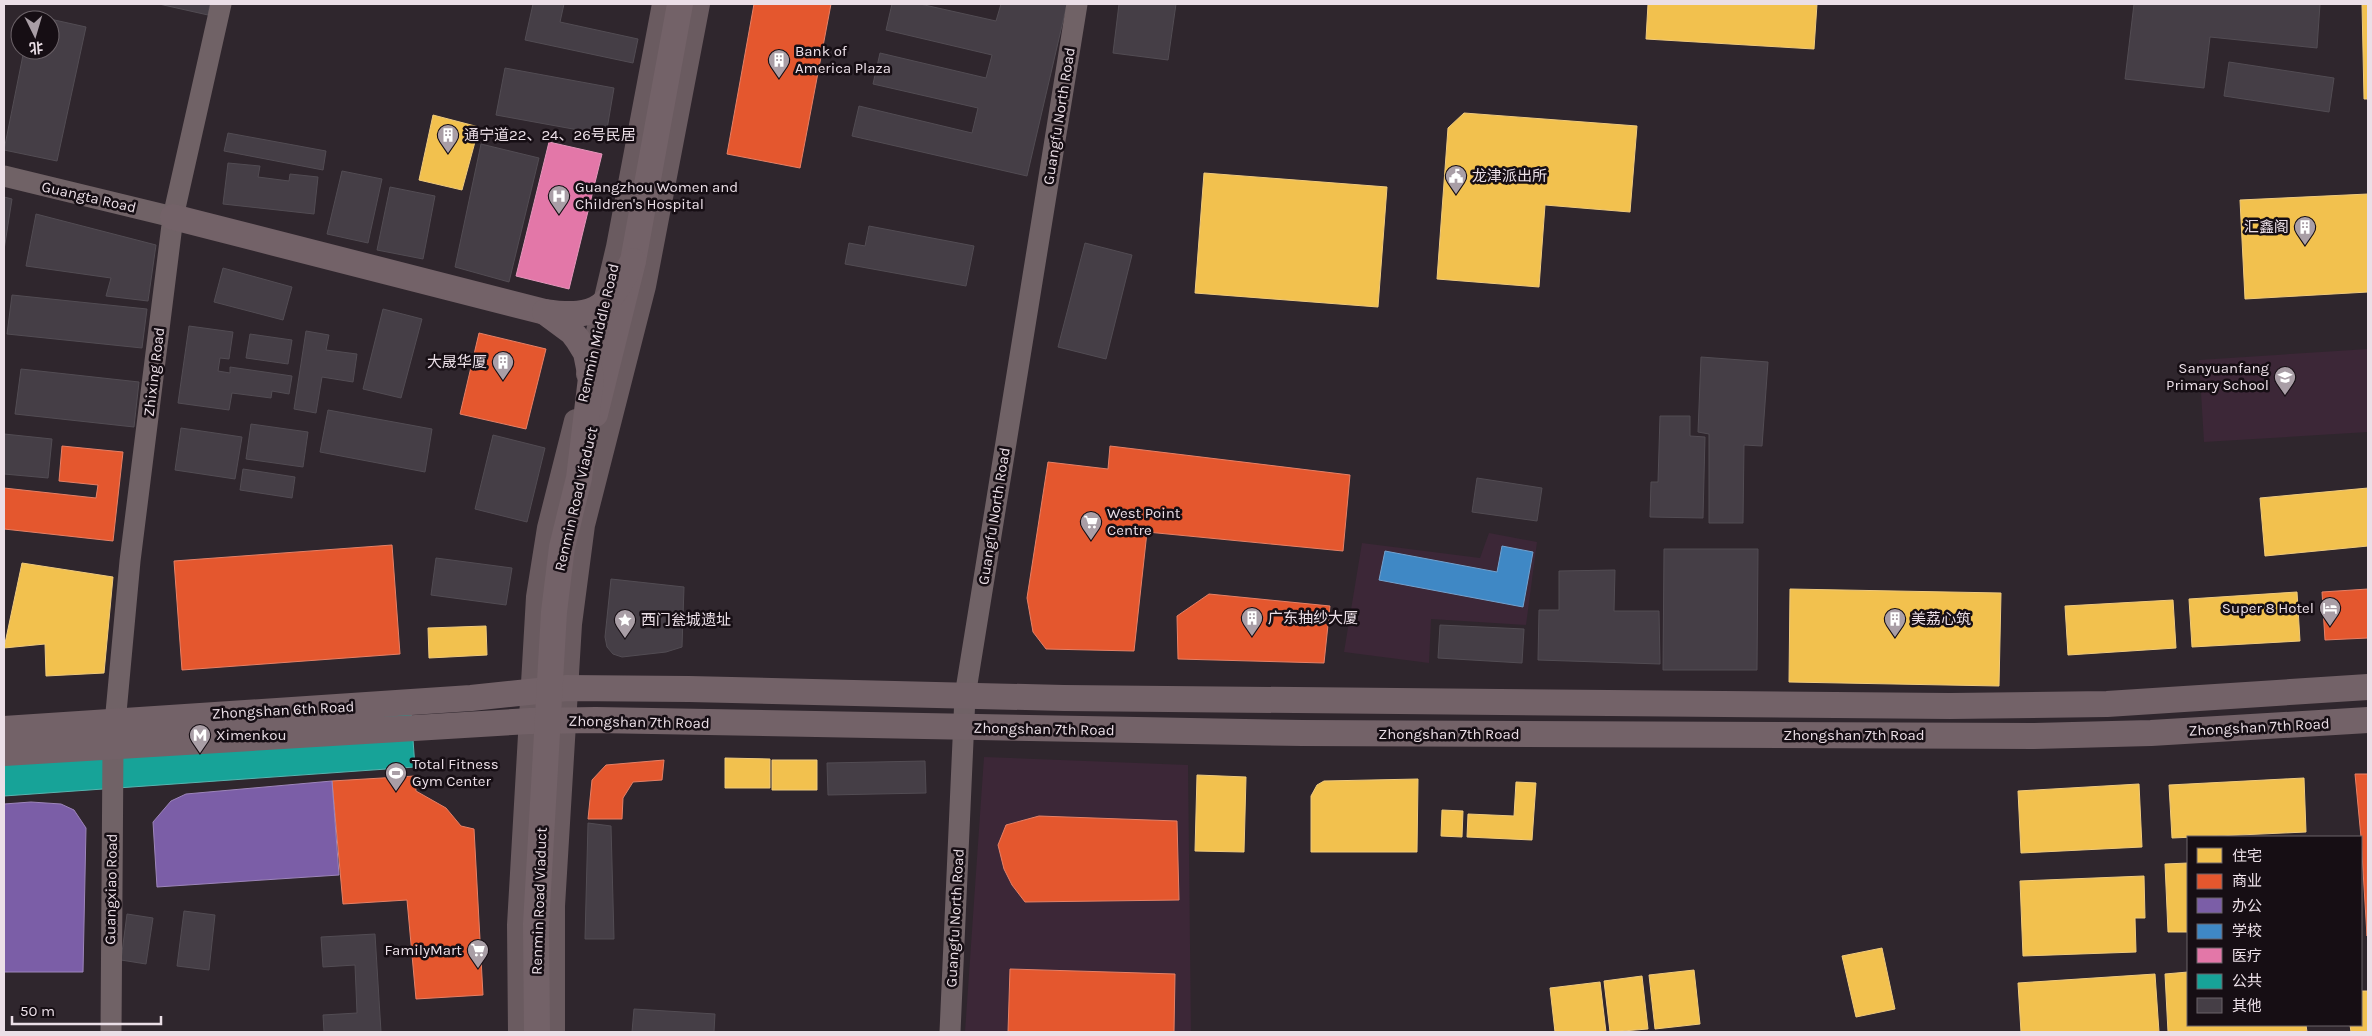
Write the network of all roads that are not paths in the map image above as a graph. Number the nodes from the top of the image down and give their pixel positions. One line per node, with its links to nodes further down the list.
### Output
1 (221, 4): 7 (street, Zhixing Road)
2 (664, 4): 13 (main road, Renmin Middle Road)
3 (680, 4): 8 (main road, Renmin Road Viaduct)
4 (698, 4): 12 (main road, Renmin Middle Road)
5 (1077, 4): 14 (street, Guangfu North Road)
6 (4, 176): 7 (street, Guangta Road)
7 (173, 217): 9 (main road); 20 (street, Zhixing Road)
8 (633, 261): 9 (main road, bridge); 10 (main road, Renmin Road Viaduct, bridge)
9 (545, 312): 10 (main road, bridge)
10 (579, 478): 24 (main road, Renmin Road Viaduct, bridge)
11 (2368, 687): 14 (main road, Zhongshan 7th Road)
12 (567, 688): 13 (main road, Zhongshan 7th Road); 14 (main road, Zhongshan 7th Road); 16 (main road, Renmin Middle Road)
13 (531, 691): 15 (main road, Renmin Middle Road); 20 (main road, Zhongshan 6th Road)
14 (965, 696): 18 (street, Guangfu North Road)
15 (530, 720): 16 (main road, Zhongshan 7th Road); 20 (main road, Zhongshan 6th Road); 23 (main road, Renmin Middle Road)
16 (565, 720): 18 (main road, Zhongshan 7th Road); 25 (main road, Renmin Middle Road)
17 (2368, 720): 18 (main road, Zhongshan 7th Road)
18 (964, 727): 26 (street, Guangfu North Road)
19 (4, 729): 20 (main road, Zhongshan 6th Road)
20 (115, 733): 21 (main road, Zhongshan 6th Road); 22 (street, Guangxiao Road)
21 (4, 753)
22 (111, 1032)
23 (520, 1032)
24 (537, 1032)
25 (553, 1032)
26 (950, 1032)

